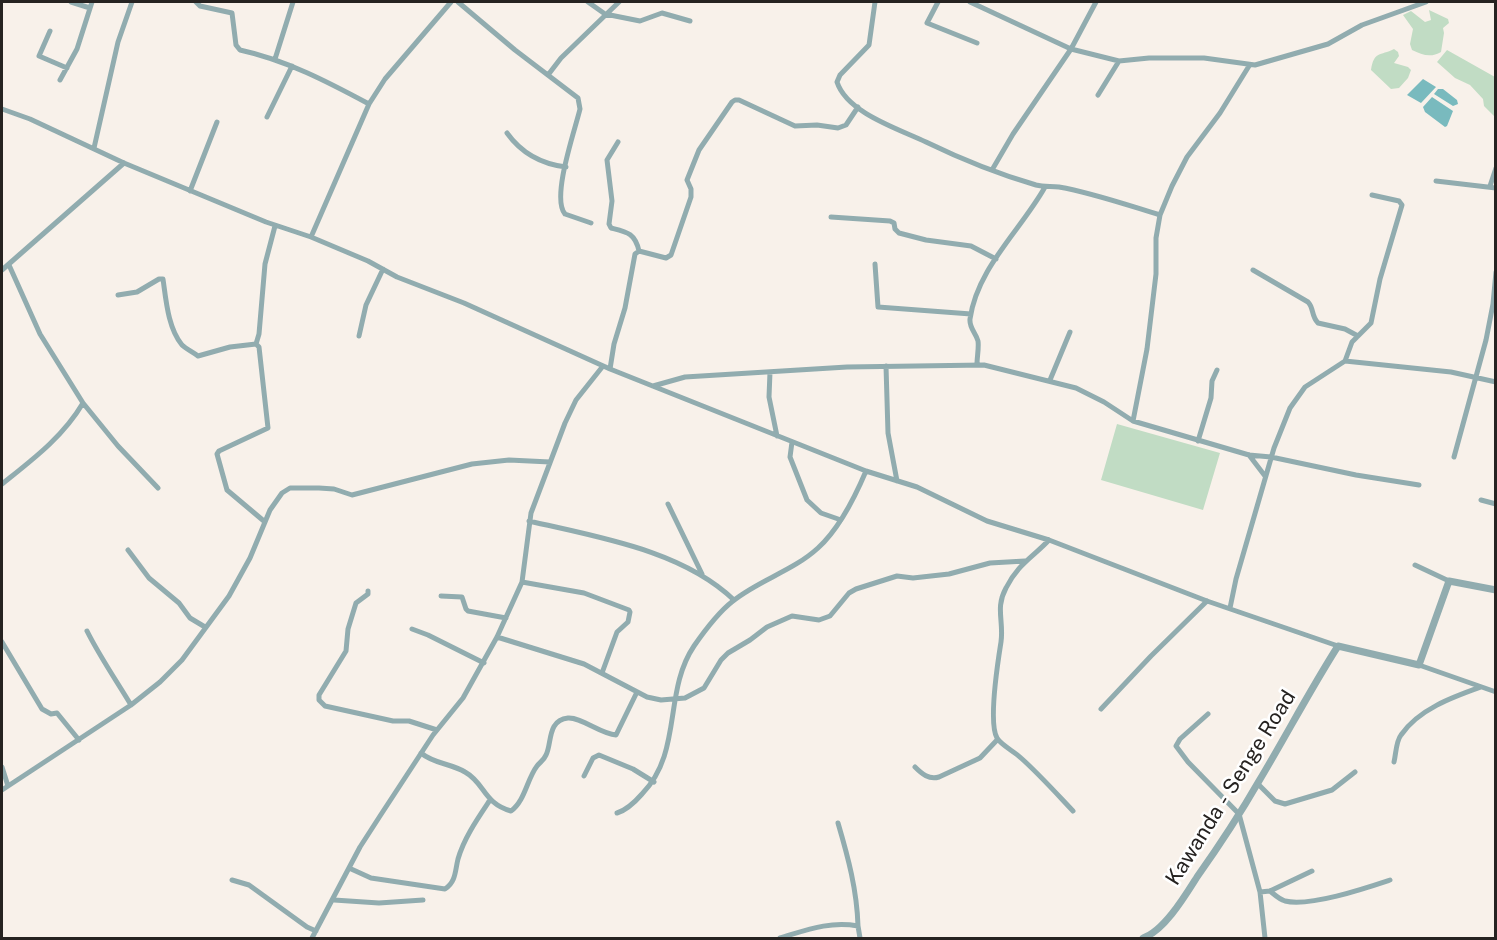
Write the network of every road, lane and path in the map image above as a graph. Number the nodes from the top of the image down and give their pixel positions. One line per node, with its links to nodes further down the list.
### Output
1 (71, 2): 14 (street)
2 (132, 2): 35 (street)
3 (196, 2): 20 (street)
4 (293, 2): 20 (street)
5 (451, 2): 28 (street)
6 (458, 2): 25 (street)
7 (588, 2): 15 (street)
8 (619, 2): 15 (street)
9 (875, 2): 29 (street)
10 (938, 2): 18 (street)
11 (970, 2): 19 (street)
12 (1096, 2): 19 (street)
13 (1426, 2): 23 (street)
14 (91, 5): 24 (street)
15 (605, 14): 16 (street); 25 (street)
16 (690, 21)
17 (50, 31): 24 (street)
18 (977, 44)
19 (1071, 49): 21 (street); 39 (street)
20 (275, 59): 22 (street)
21 (1119, 61): 23 (street); 27 (street)
22 (292, 66): 28 (street); 31 (street)
23 (1249, 66): 45 (street)
24 (67, 68): 26 (street)
25 (548, 75): 37 (street)
26 (60, 80)
27 (1098, 95)
28 (369, 104): 49 (street)
29 (858, 107): 39 (street); 50 (street)
30 (2, 109): 35 (street)
31 (267, 117)
32 (217, 122): 43 (street)
33 (507, 134): 37 (street)
34 (618, 142): 50 (street)
35 (94, 148): 36 (street)
36 (124, 163): 43 (street); 53 (street)
37 (566, 167): 47 (street)
38 (1496, 168): 42 (street)
39 (992, 170): 41 (street)
40 (1436, 181): 42 (street)
41 (1046, 187): 45 (street); 51 (street)
42 (1493, 187)
43 (190, 190): 48 (street)
44 (1372, 195): 62 (street)
45 (1160, 215): 75 (street)
46 (831, 217): 51 (street)
47 (591, 223)
48 (275, 226): 49 (street); 63 (street)
49 (311, 237): 54 (street)
50 (639, 251): 67 (street)
51 (996, 259): 59 (street)
52 (875, 264): 59 (street)
53 (9, 265): 55 (street); 74 (street)
54 (382, 269): 61 (street); 67 (street)
55 (2, 270)
56 (1253, 270): 62 (street)
57 (1496, 272): 70 (street)
58 (118, 295): 63 (street)
59 (971, 314): 65 (street)
60 (1070, 332): 71 (street)
61 (359, 336)
62 (1358, 336): 64 (street)
63 (256, 344): 94 (street)
64 (1345, 361): 70 (street); 80 (street)
65 (977, 364): 66 (street); 71 (street)
66 (886, 366): 69 (street); 85 (street)
67 (606, 368): 73 (street); 82 (street)
68 (1217, 370): 78 (street)
69 (771, 372): 73 (street); 76 (street)
70 (1475, 376): 72 (street); 81 (street)
71 (1050, 380): 75 (street)
72 (1496, 382)
73 (653, 386): 76 (street)
74 (83, 403): 86 (street); 88 (street)
75 (1133, 421): 78 (street)
76 (777, 436): 77 (street)
77 (792, 441): 83 (street); 92 (street)
78 (1198, 441): 79 (street)
79 (1249, 455): 80 (street); 84 (street)
80 (1271, 457): 84 (street); 87 (street)
81 (1454, 457)
82 (550, 462): 93 (street); 94 (street)
83 (866, 471): 85 (street); 92 (street)
84 (1265, 476): 107 (street)
85 (897, 481): 95 (street)
86 (2, 484)
87 (1419, 485)
88 (158, 488)
89 (1481, 500): 91 (street)
90 (668, 504): 99 (street)
91 (1496, 504)
92 (841, 520): 105 (street)
93 (529, 521): 99 (street); 101 (street)
94 (265, 522): 109 (street)
95 (1049, 540): 97 (street); 106 (street)
96 (128, 550): 109 (street)
97 (1025, 561): 121 (street); 127 (street)
98 (1415, 565): 100 (street)
99 (703, 575): 105 (street)
100 (1449, 580): 102 (street); 116 (street)
101 (522, 582): 108 (street); 117 (street)
102 (1496, 590)
103 (368, 591): 125 (street)
104 (441, 596): 108 (street)
105 (734, 600): 121 (street)
106 (1208, 601): 107 (street); 123 (street)
107 (1230, 608): 114 (street)
108 (506, 618): 112 (street)
109 (205, 627): 122 (street)
110 (412, 629): 115 (street)
111 (87, 631): 122 (street)
112 (497, 637): 115 (street); 117 (street)
113 (2, 642): 126 (street)
114 (1338, 646): 116 (street); 135 (street, Kawanda - Senge Road)
115 (483, 663): 125 (street)
116 (1419, 665): 118 (street)
117 (602, 673): 119 (street)
118 (1481, 687): 120 (street); 129 (street)
119 (638, 692): 121 (street); 138 (street)
120 (1496, 692)
121 (676, 699): 134 (street)
122 (131, 705): 126 (street)
123 (1101, 709)
124 (1208, 714): 141 (street)
125 (437, 730): 128 (street)
126 (79, 740): 136 (street)
127 (997, 740): 131 (street); 139 (street)
128 (421, 753): 138 (street); 143 (street)
129 (1394, 762)
130 (2, 767): 136 (street)
131 (915, 767)
132 (1355, 772): 135 (street)
133 (584, 776): 134 (street)
134 (654, 782): 140 (street)
135 (1258, 784): 141 (street, Kawanda - Senge Road)
136 (8, 786): 137 (street)
137 (2, 790)
138 (490, 800): 143 (street)
139 (1073, 811)
140 (617, 813)
141 (1239, 814): 148 (street); 153 (street, Kawanda - Senge Road)
142 (838, 824): 151 (street)
143 (349, 868): 149 (street)
144 (1312, 871): 147 (street)
145 (232, 880): 152 (street)
146 (1390, 880): 147 (street)
147 (1270, 891): 148 (street)
148 (1260, 892): 158 (street)
149 (334, 900): 150 (street); 152 (street)
150 (423, 900)
151 (858, 926): 155 (street); 156 (street)
152 (316, 931): 154 (street)
153 (1152, 937): 157 (street, Kawanda - Senge Road)
154 (312, 939)
155 (780, 939)
156 (860, 939)
157 (1143, 939)
158 (1265, 939)

